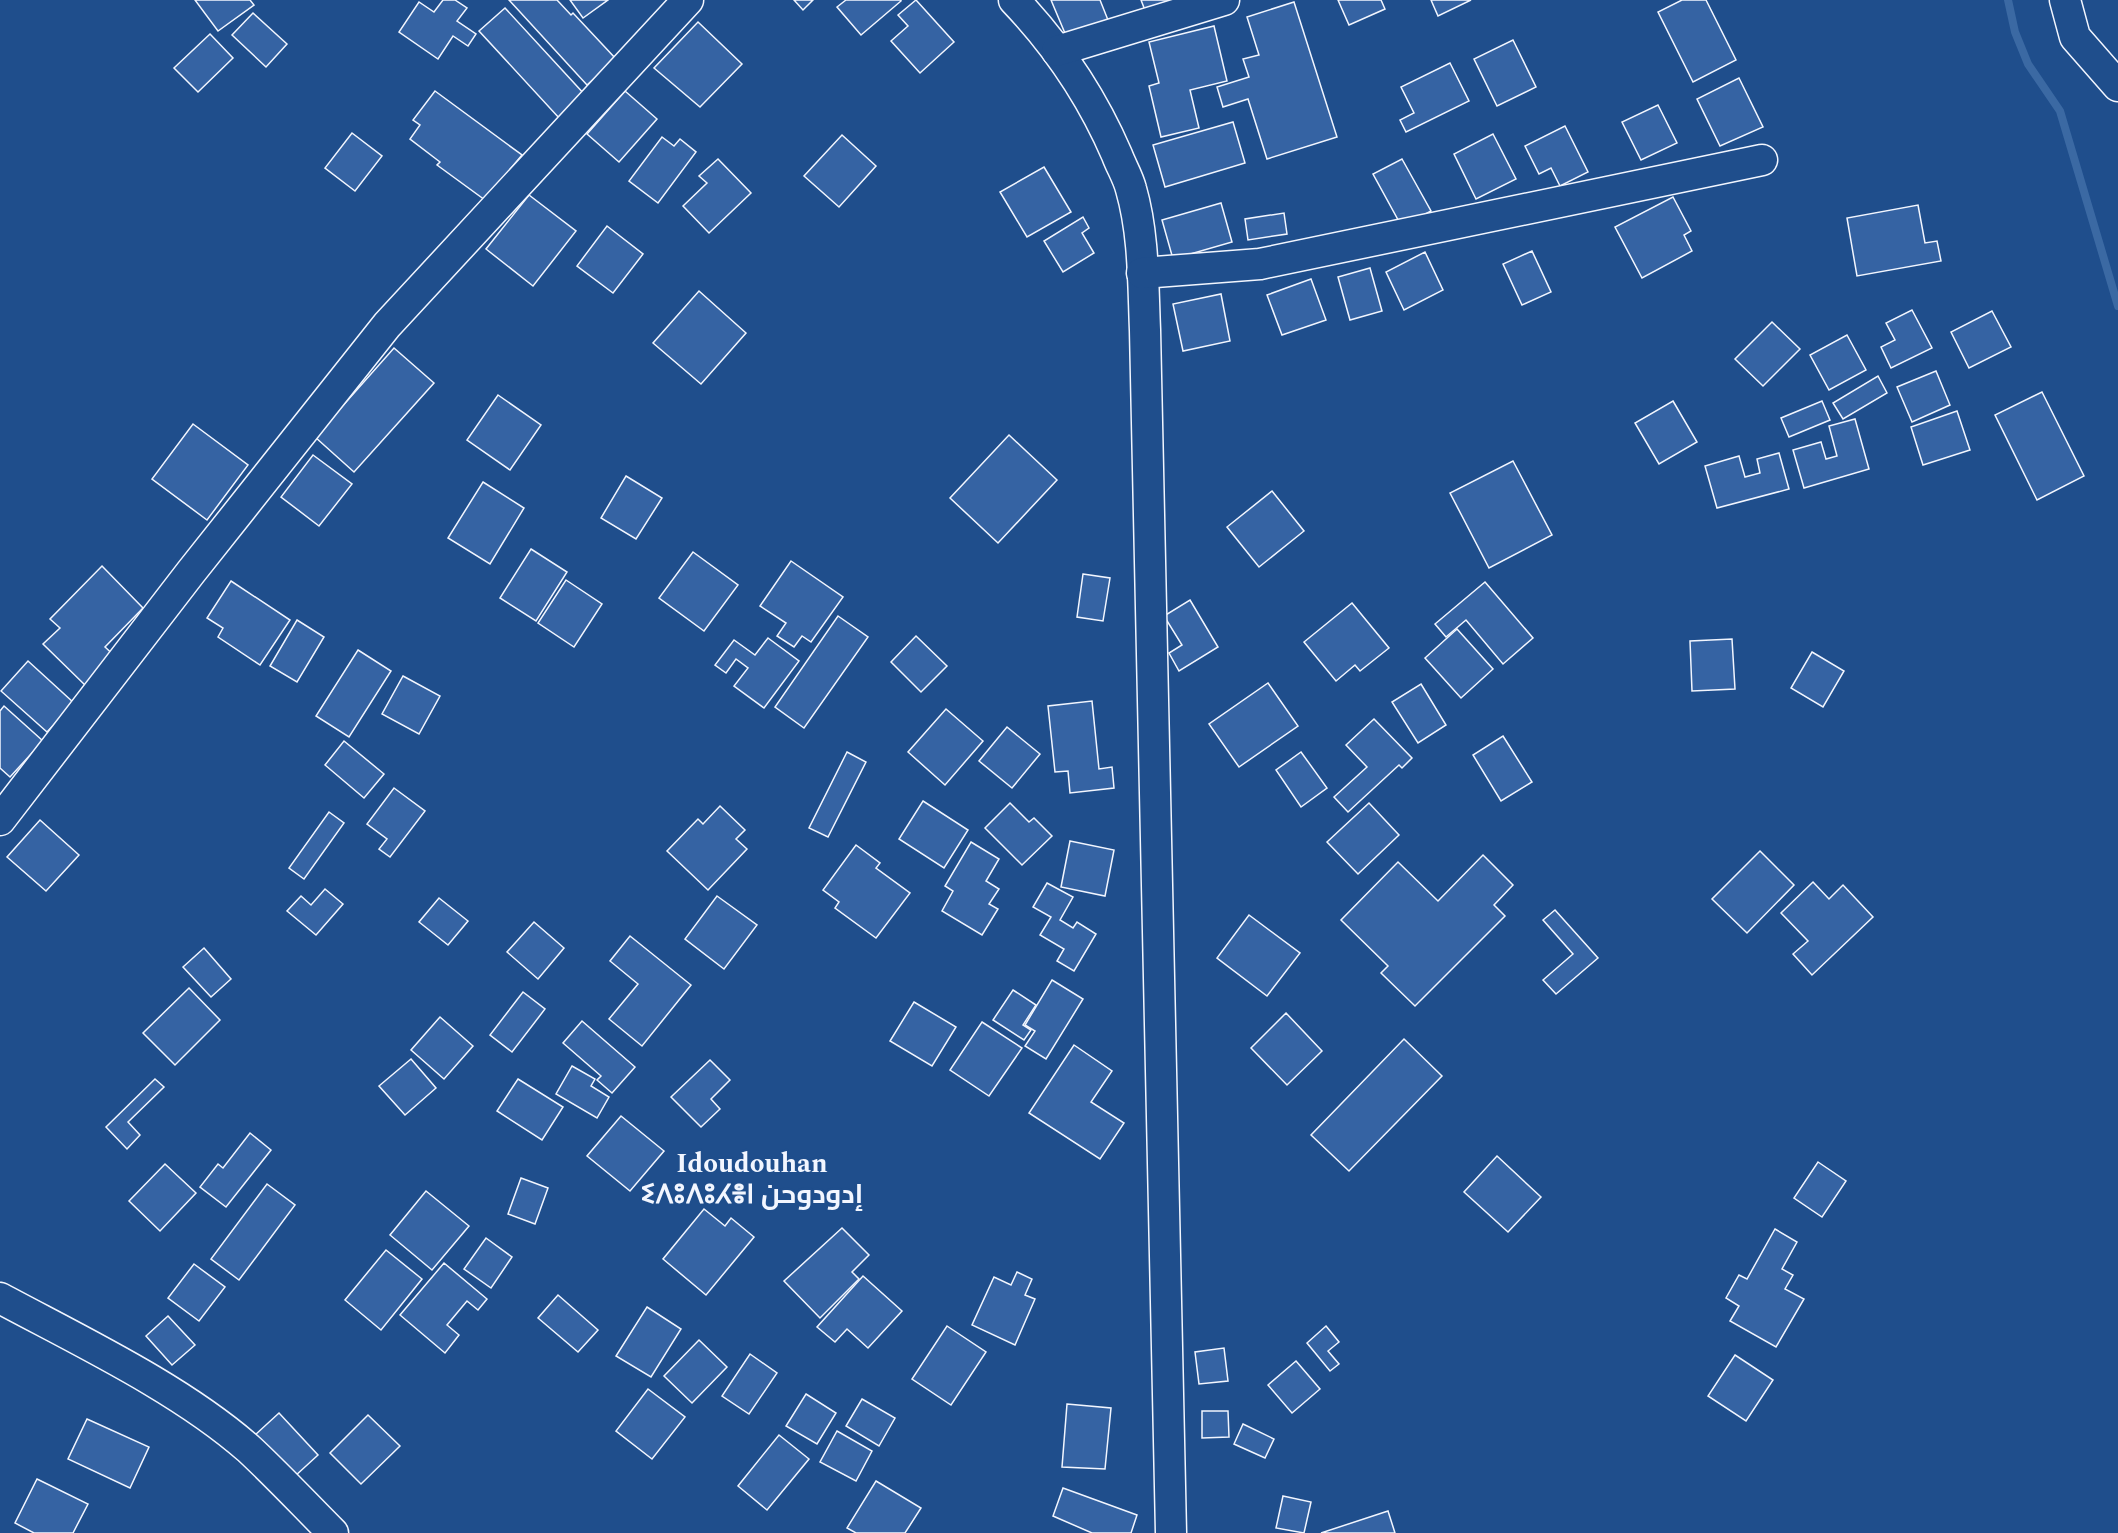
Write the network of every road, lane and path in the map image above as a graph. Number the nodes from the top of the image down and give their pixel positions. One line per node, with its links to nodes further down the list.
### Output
1 (688, 0): 9 (street)
2 (1014, 0): 5 (street)
3 (1224, 0): 5 (street)
4 (2065, 0): 6 (street)
5 (1057, 51): 8 (street)
6 (2118, 86)
7 (1762, 160): 8 (street)
8 (1142, 273): 12 (street)
9 (0, 820)
10 (0, 1298): 11 (street)
11 (333, 1533)
12 (1171, 1533)

